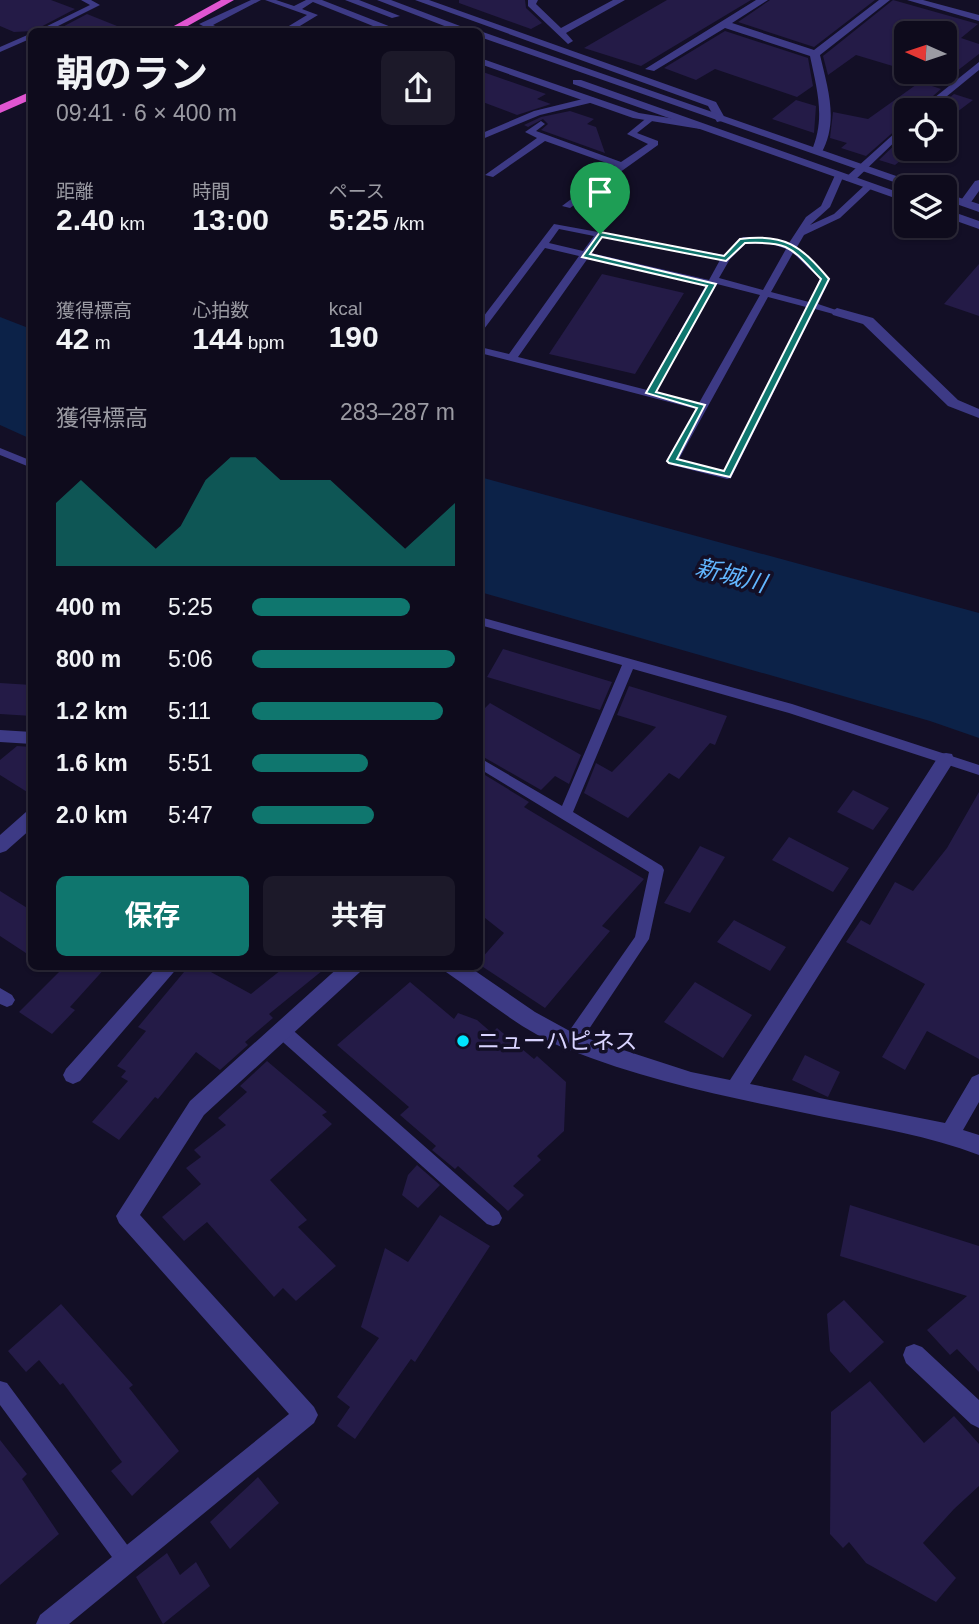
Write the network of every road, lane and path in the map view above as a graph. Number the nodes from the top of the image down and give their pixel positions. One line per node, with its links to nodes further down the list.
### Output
1 (85, 0): 20 (lane)
2 (229, 0): 17 (highway)
3 (257, 0): 19 (lane)
4 (269, 0): 15 (lane)
5 (312, 0): 15 (lane); 24 (street)
6 (350, 0): 25 (street)
7 (382, 0): 26 (street)
8 (420, 0): 32 (street)
9 (533, 0): 27 (street)
10 (620, 0): 27 (street)
11 (763, 0): 18 (street)
12 (885, 0): 33 (street)
13 (912, 0): 14 (street)
14 (941, 4): 16 (street)
15 (295, 9): 23 (lane)
16 (979, 18)
17 (191, 20): 19 (lane); 21 (highway)
18 (724, 24): 33 (street); 36 (street)
19 (206, 25): 22 (lane)
20 (47, 28)
21 (176, 28)
22 (214, 28)
23 (290, 28)
24 (388, 28)
25 (427, 28)
26 (460, 28)
27 (560, 32): 32 (street)
28 (483, 35): 44 (street)
29 (28, 37): 31 (lane)
30 (483, 47): 37 (street)
31 (0, 50)
32 (564, 50): 44 (street)
33 (815, 54): 50 (street)
34 (483, 62): 41 (street)
35 (979, 65): 40 (street)
36 (650, 69)
37 (544, 70)
38 (570, 79): 46 (street)
39 (28, 96): 42 (highway)
40 (939, 98)
41 (591, 100): 43 (street); 47 (lane)
42 (0, 109)
43 (652, 118): 46 (street); 51 (lane)
44 (721, 120): 50 (street)
45 (541, 124): 48 (lane)
46 (700, 126): 54 (street)
47 (483, 135)
48 (544, 137): 51 (lane); 53 (lane)
49 (894, 137): 52 (street)
50 (817, 152): 52 (street)
51 (622, 166): 61 (lane)
52 (862, 168): 54 (street); 55 (street)
53 (490, 175)
54 (844, 177): 57 (street); 65 (lane)
55 (894, 179)
56 (979, 183): 60 (street)
57 (869, 186): 58 (street); 65 (lane)
58 (894, 195)
59 (957, 200): 60 (street)
60 (965, 203): 62 (street)
61 (567, 206)
62 (979, 208)
63 (957, 217): 64 (street)
64 (979, 225)
65 (803, 232): 68 (lane)
66 (600, 234): 67 (lane); 69 (lane); 70 (lane)
67 (542, 245): 69 (lane); 75 (lane)
68 (793, 246): 70 (lane); 72 (lane); 73 (lane)
69 (585, 256): 71 (lane); 77 (lane)
70 (726, 258): 71 (lane)
71 (713, 282): 72 (lane); 78 (lane)
72 (765, 293): 73 (lane); 79 (lane)
73 (811, 305): 74 (lane); 79 (lane)
74 (837, 312): 80 (street)
75 (483, 323)
76 (483, 351): 77 (lane)
77 (511, 359): 78 (lane)
78 (650, 393): 79 (lane)
79 (702, 407)
80 (979, 414)
81 (0, 451): 82 (lane)
82 (28, 463)
83 (483, 622): 84 (lane)
84 (629, 663): 87 (lane); 90 (lane)
85 (0, 736): 86 (street)
86 (28, 738)
87 (946, 759): 89 (lane); 100 (street)
88 (483, 766): 90 (lane)
89 (979, 770)
90 (565, 815): 97 (lane)
91 (28, 821): 92 (street)
92 (0, 846)
93 (166, 970): 98 (street)
94 (348, 970): 96 (street)
95 (459, 970): 97 (street)
96 (281, 1030): 103 (lane); 107 (street)
97 (571, 1042): 100 (street)
98 (74, 1075)
99 (979, 1083): 101 (street)
100 (734, 1089): 101 (street)
101 (950, 1134): 102 (street)
102 (979, 1145)
103 (492, 1218)
104 (914, 1355): 106 (street)
105 (0, 1390): 107 (lane)
106 (979, 1416)
107 (127, 1561): 108 (street)
108 (49, 1624)

